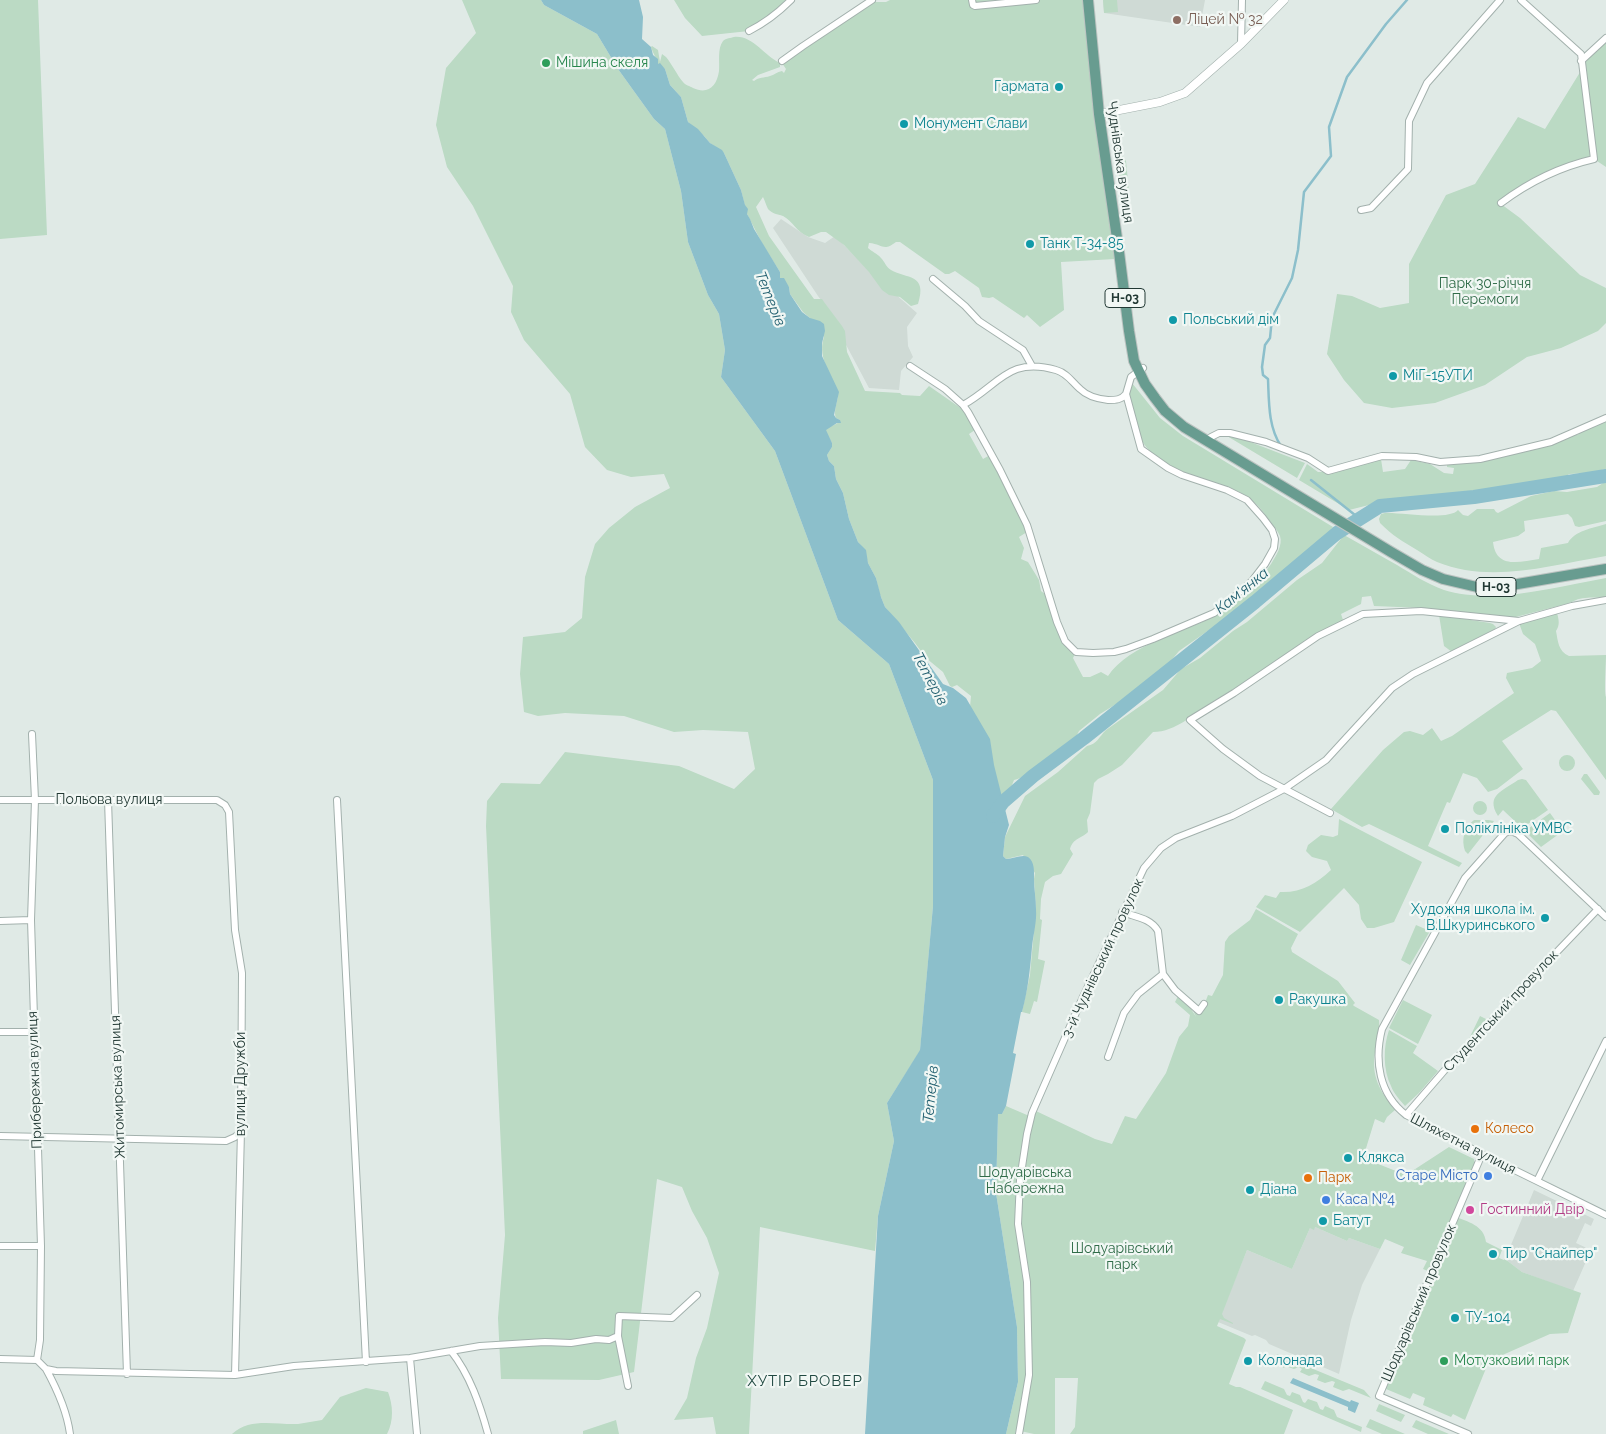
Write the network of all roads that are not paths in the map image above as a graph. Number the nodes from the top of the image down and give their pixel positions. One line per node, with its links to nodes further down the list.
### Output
1 (791, 0): 11 (street)
2 (872, 0): 15 (street)
3 (972, 0): 4 (street)
4 (1036, 0)
5 (1088, 0): 16 (main road, Чуднівська вулиця / Н-03)
6 (1093, 0): 16 (main road, Чуднівська вулиця / Н-03)
7 (1242, 0): 13 (street)
8 (1284, 0): 13 (street)
9 (1500, 0): 18 (street)
10 (1521, 0): 14 (street)
11 (749, 31)
12 (1606, 38): 14 (street)
13 (1240, 44): 16 (street)
14 (1581, 60): 17 (street)
15 (782, 61)
16 (1102, 114): 22 (main road, Чуднівська вулиця / Н-03)
17 (1501, 204)
18 (1361, 210)
19 (933, 279): 21 (street)
20 (910, 366): 24 (street)
21 (1032, 366): 23 (street); 24 (street)
22 (1141, 370): 23 (street); 26 (main road, Чуднівська вулиця / Н-03); 27 (main road, Чуднівська вулиця / Н-03)
23 (1126, 394): 24 (street)
24 (963, 405)
25 (1606, 418): 26 (street)
26 (1211, 437): 27 (main road, Чуднівська вулиця / Н-03)
27 (1316, 503): 28 (main road, Н-03)
28 (1393, 550): 29 (main road, Н-03); 30 (main road, Н-03)
29 (1606, 564)
30 (1606, 569)
31 (1606, 600): 32 (street, 3-й Чуднівський провулок)
32 (1519, 621): 34 (street, 3-й Чуднівський провулок); 34 (street)
33 (32, 734): 36 (street, Прибережна вулиця)
34 (1284, 790): 40 (street); 42 (street, 3-й Чуднівський провулок)
35 (0, 800): 36 (street, Польова вулиця)
36 (35, 800): 37 (street, Польова вулиця); 44 (street, Прибережна вулиця)
37 (108, 800): 38 (street, Польова вулиця); 56 (street, Житомирська вулиця)
38 (217, 800): 53 (street, вулиця Дружби)
39 (337, 800): 68 (street)
40 (1330, 813)
41 (1598, 909): 43 (street); 52 (street, Студентський провулок); 52 (street, Шляхетна вулиця)
42 (1122, 912): 46 (street); 76 (street, 3-й Чуднівський провулок)
43 (1606, 917)
44 (31, 920): 45 (street); 49 (street, Прибережна вулиця)
45 (0, 921)
46 (1163, 974): 47 (street); 51 (street)
47 (1204, 1004)
48 (0, 1032): 49 (street)
49 (34, 1032): 55 (street, Прибережна вулиця)
50 (1606, 1041): 58 (street)
51 (1108, 1057)
52 (1406, 1115): 57 (street, Шляхетна вулиця)
53 (241, 1131): 56 (street); 71 (street, вулиця Дружби)
54 (0, 1136): 55 (street)
55 (37, 1136): 56 (street); 61 (street, Прибережна вулиця)
56 (120, 1138): 70 (street, Житомирська вулиця)
57 (1482, 1154): 58 (street, Шляхетна вулиця); 77 (street, Шодуарівський провулок)
58 (1537, 1181): 59 (street, Шляхетна вулиця)
59 (1606, 1215)
60 (0, 1246): 61 (street)
61 (41, 1246): 67 (street, Прибережна вулиця)
62 (697, 1295): 63 (street)
63 (618, 1336): 64 (street); 72 (street)
64 (451, 1351): 65 (street); 75 (street)
65 (410, 1358): 68 (street); 74 (street)
66 (0, 1359): 67 (street)
67 (37, 1360): 69 (street)
68 (366, 1362): 71 (street)
69 (46, 1368): 70 (street); 73 (street)
70 (127, 1374): 71 (street)
71 (235, 1375)
72 (628, 1386)
73 (70, 1434)
74 (417, 1434)
75 (488, 1434)
76 (1019, 1434)
77 (1468, 1434)

